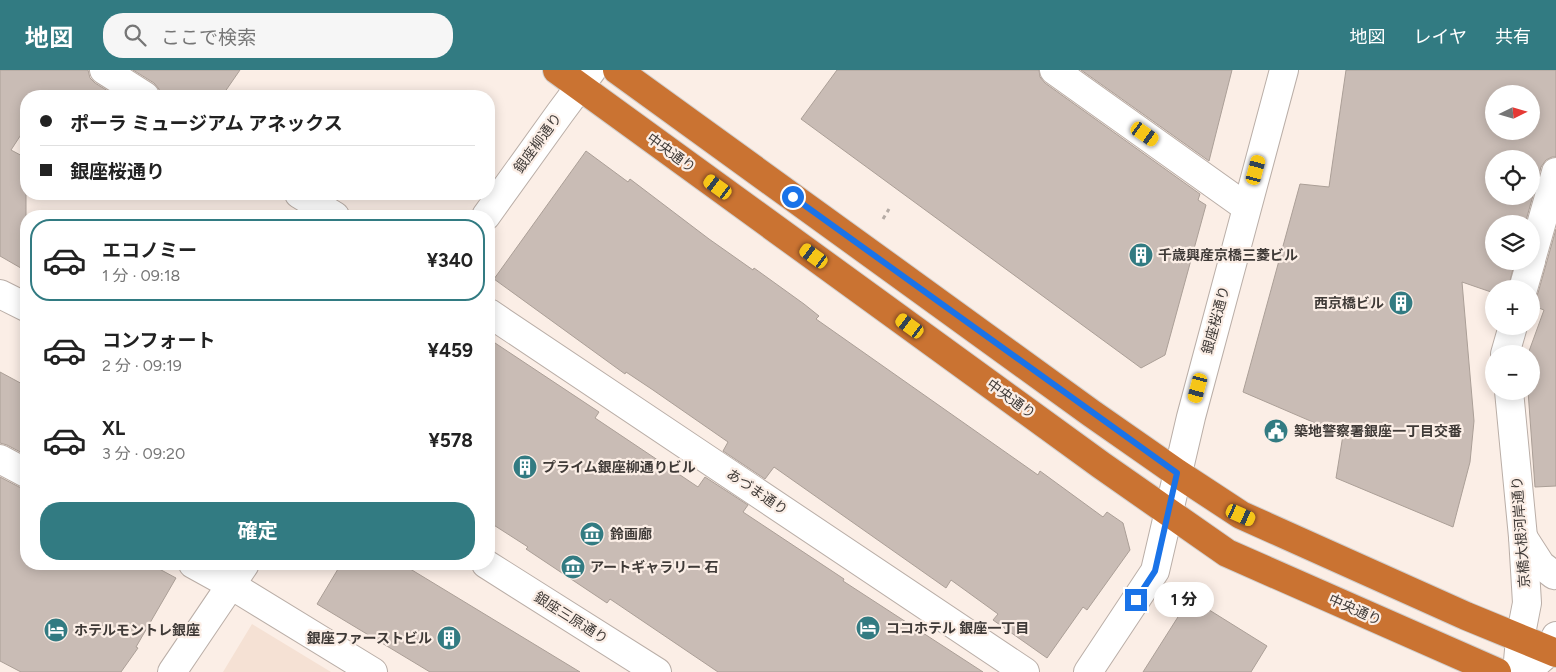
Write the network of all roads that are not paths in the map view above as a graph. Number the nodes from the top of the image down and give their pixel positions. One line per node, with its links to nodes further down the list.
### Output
1 (104, 70): 7 (street)
2 (558, 70): 6 (highway, 中央通り)
3 (617, 70): 20 (highway)
4 (1054, 70): 10 (street)
5 (1284, 70): 10 (street, 銀座桜通り)
6 (586, 78): 12 (street, 銀座柳通り); 21 (highway, 中央通り)
7 (136, 90)
8 (1556, 172): 13 (street)
9 (309, 200): 11 (street)
10 (1246, 207): 20 (street, 銀座桜通り)
11 (325, 210)
12 (490, 210)
13 (1540, 229)
14 (0, 294): 15 (street)
15 (20, 304)
16 (495, 316): 32 (street, あづま通り)
17 (1510, 400): 22 (street, 京橋大根河岸通り)
18 (0, 459): 19 (street)
19 (20, 471)
20 (1177, 473): 21 (street, 銀座桜通り); 27 (highway)
21 (1168, 512): 33 (street, 銀座桜通り); 34 (highway, 中央通り)
22 (1523, 537): 26 (street); 27 (street, 京橋大根河岸通り)
23 (220, 570): 25 (street)
24 (495, 570): 31 (street, 銀座三原通り)
25 (238, 574): 29 (street); 30 (street)
26 (1556, 574)
27 (1520, 639): 28 (highway); 35 (street, 京橋大根河岸通り)
28 (1554, 647): 36 (street)
29 (172, 672)
30 (373, 672)
31 (657, 672)
32 (1025, 672)
33 (1088, 672)
34 (1497, 672)
35 (1517, 672)
36 (1526, 672)

